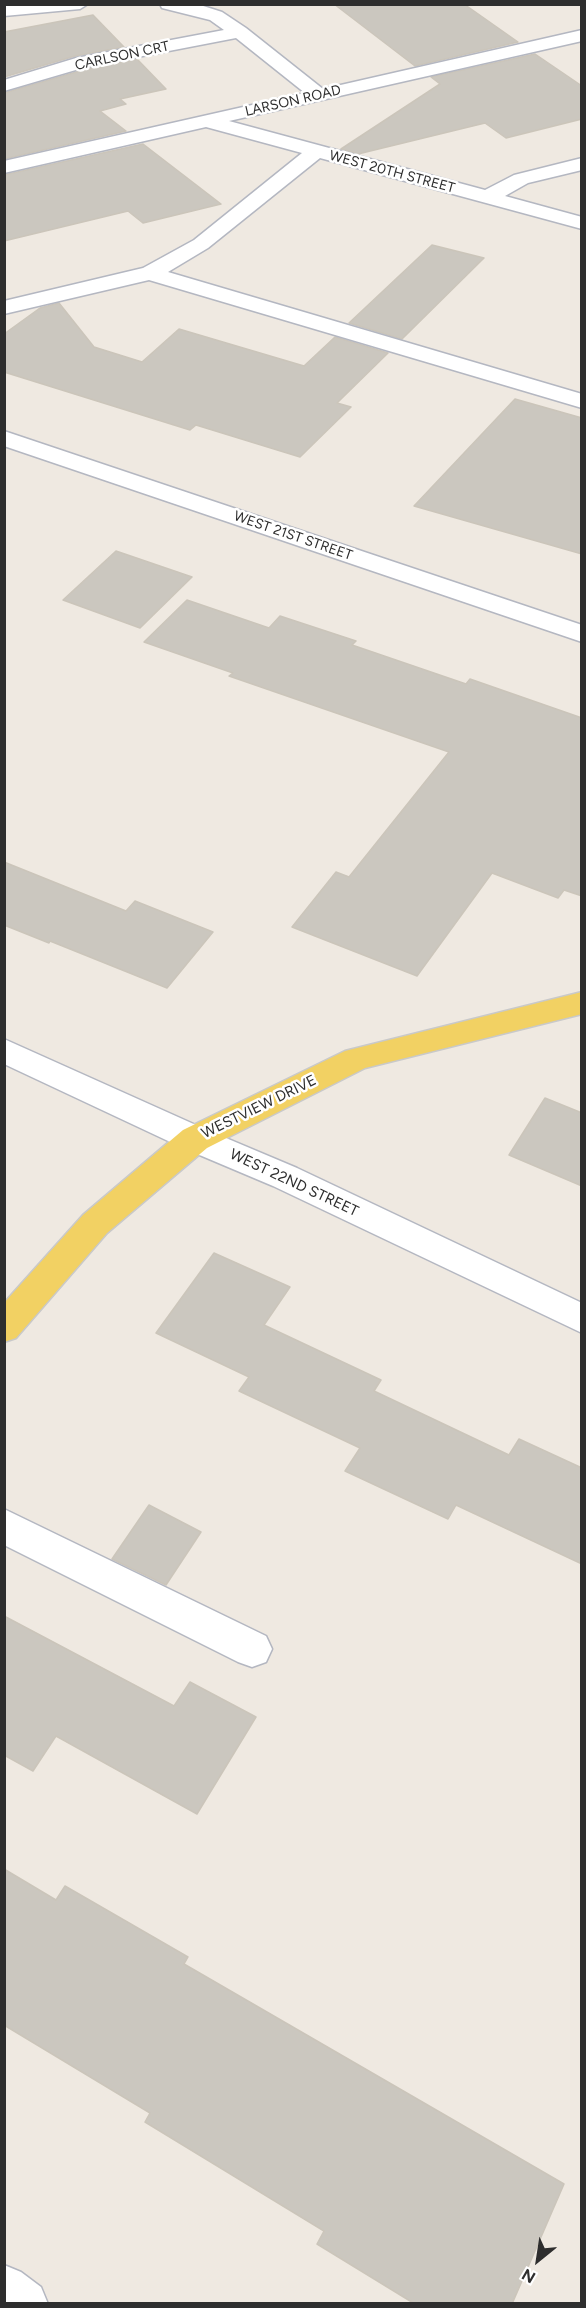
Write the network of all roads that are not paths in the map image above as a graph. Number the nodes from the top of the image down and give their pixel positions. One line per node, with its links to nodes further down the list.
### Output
1 (80, 4): 3 (street)
2 (168, 4): 6 (street)
3 (71, 5): 4 (street); 5 (street)
4 (4, 11)
5 (4, 23)
6 (240, 32): 8 (street, CARLSON CRT); 9 (street)
7 (582, 35): 9 (street, LARSON ROAD)
8 (4, 86)
9 (319, 95): 10 (street, LARSON ROAD)
10 (203, 121): 11 (street, WEST 20TH STREET); 13 (street, LARSON ROAD)
11 (316, 151): 14 (street, WEST 20TH STREET); 16 (street)
12 (582, 164): 14 (street)
13 (4, 167)
14 (488, 197): 15 (street, WEST 20TH STREET)
15 (582, 223)
16 (150, 273): 17 (street); 18 (street)
17 (4, 308)
18 (582, 401)
19 (4, 438): 20 (street, WEST 21ST STREET)
20 (582, 634)
21 (582, 1003): 23 (main road, WESTVIEW DRIVE)
22 (4, 1050): 23 (street, WEST 22ND STREET)
23 (195, 1139): 24 (street, WEST 22ND STREET); 25 (main road, WESTVIEW DRIVE)
24 (582, 1319)
25 (4, 1328)
26 (4, 1526): 27 (street)
27 (252, 1649)
28 (4, 2289): 29 (street)
29 (24, 2304)

